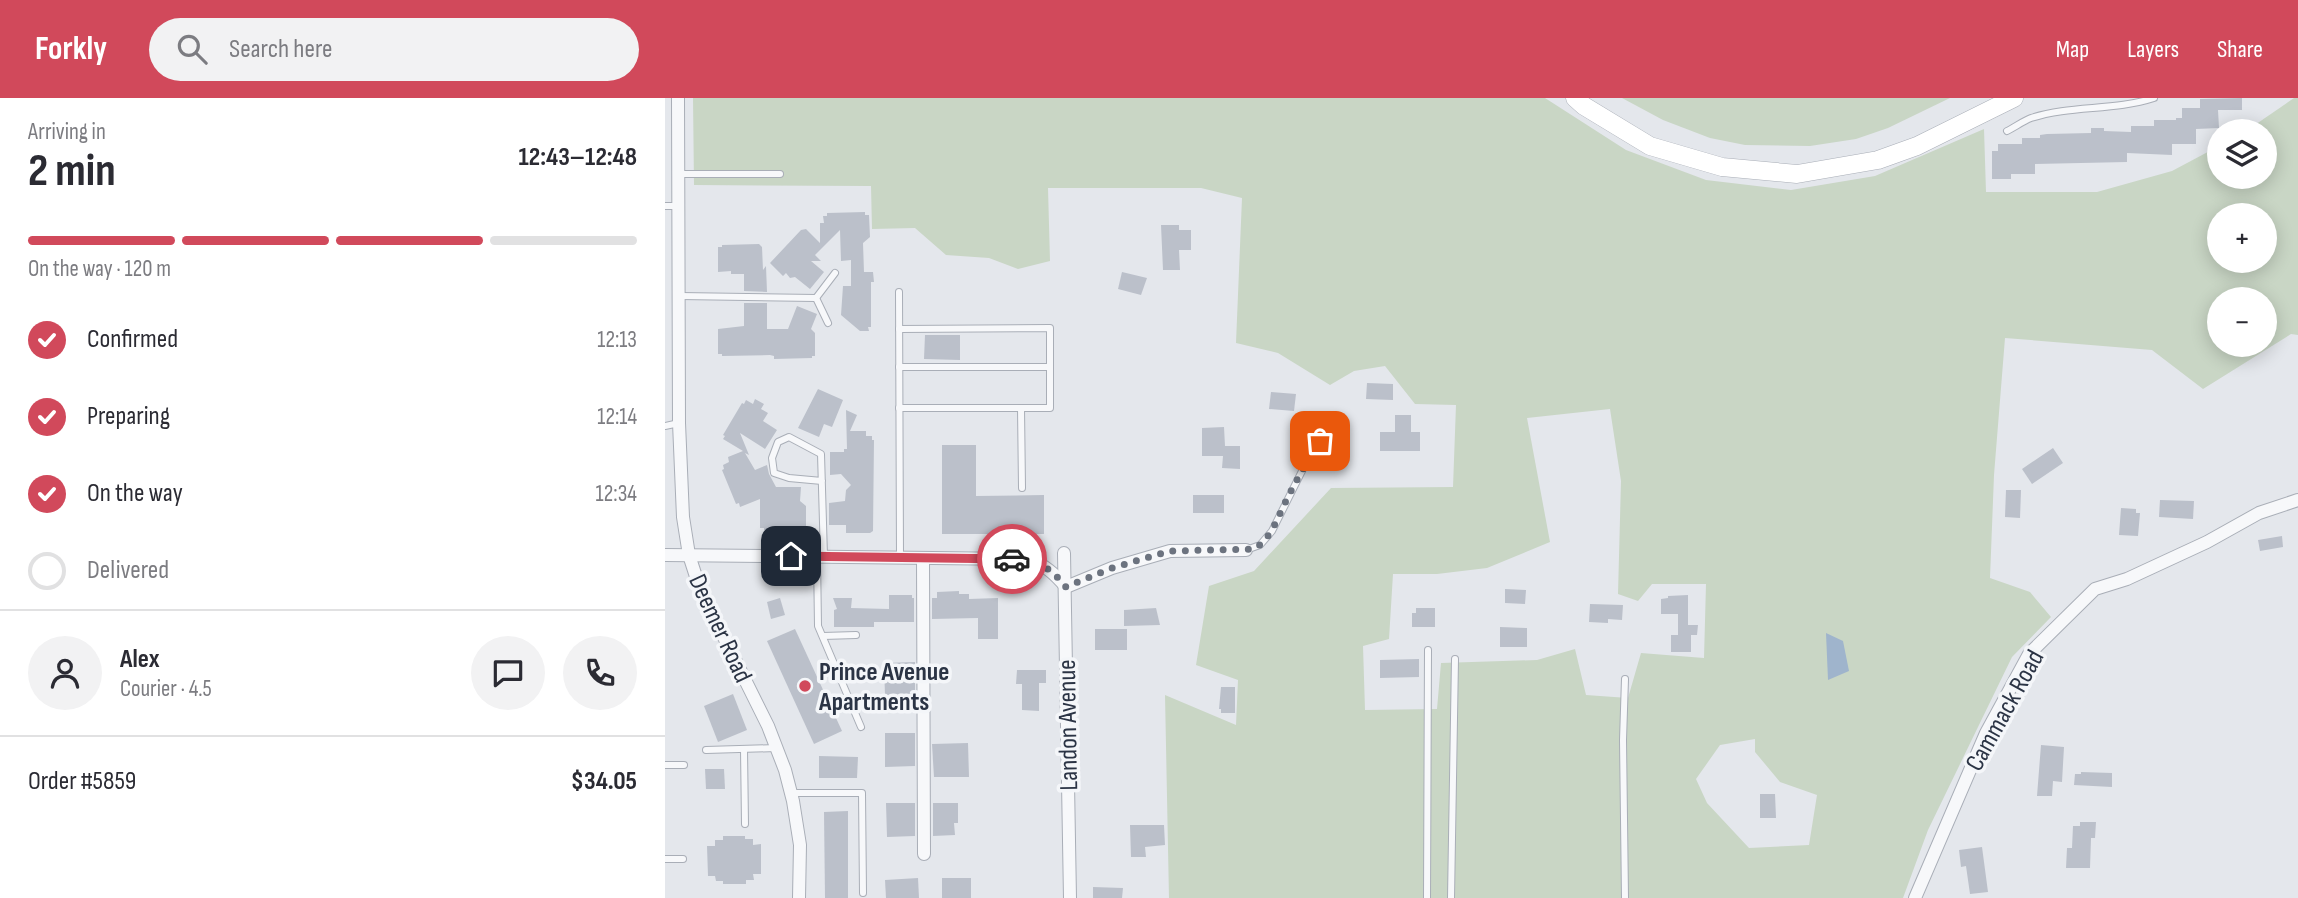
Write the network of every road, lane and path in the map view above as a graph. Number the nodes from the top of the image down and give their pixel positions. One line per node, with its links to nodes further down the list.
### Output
1 (678, 98): 8 (street, Deemer Road)
2 (1575, 98): 3 (street)
3 (2014, 98)
4 (2121, 98): 6 (lane)
5 (2154, 98): 6 (lane)
6 (2123, 106): 7 (lane)
7 (2007, 131)
8 (678, 174): 9 (lane); 11 (street, Deemer Road)
9 (781, 174)
10 (665, 206): 11 (lane)
11 (679, 206): 14 (street, Deemer Road)
12 (835, 272): 15 (lane)
13 (899, 292): 17 (lane)
14 (680, 296): 15 (lane); 22 (street, Deemer Road)
15 (816, 298): 16 (lane)
16 (828, 323)
17 (899, 329): 18 (lane); 19 (lane)
18 (1050, 367): 19 (lane); 21 (lane)
19 (899, 368): 20 (lane)
20 (899, 408): 21 (lane); 33 (lane)
21 (1021, 408): 26 (lane)
22 (679, 423): 24 (lane); 31 (street, Deemer Road)
23 (1330, 425): 28 (lane)
24 (665, 426)
25 (822, 481): 25 (lane); 32 (lane)
26 (1021, 488)
27 (2298, 500): 58 (street, Cammack Road)
28 (1246, 550): 35 (street)
29 (1064, 553): 35 (street, Landon Avenue)
30 (665, 555): 31 (street)
31 (689, 555): 32 (street); 42 (street, Deemer Road)
32 (820, 557): 33 (street); 37 (lane)
33 (900, 558): 34 (street)
34 (923, 558): 35 (street); 49 (street)
35 (1066, 587): 54 (street, Landon Avenue)
36 (856, 635): 37 (lane)
37 (823, 636): 41 (lane)
38 (1428, 650): 55 (lane)
39 (1455, 659): 56 (lane)
40 (1625, 679): 57 (lane)
41 (861, 727)
42 (776, 748): 43 (lane); 47 (street, Deemer Road)
43 (744, 749): 44 (lane); 48 (lane)
44 (706, 750)
45 (665, 765): 46 (lane)
46 (684, 765)
47 (791, 793): 52 (lane); 53 (street, Deemer Road)
48 (745, 824)
49 (924, 854)
50 (665, 859): 51 (lane)
51 (683, 859)
52 (863, 893)
53 (799, 898)
54 (1070, 898)
55 (1427, 898)
56 (1451, 898)
57 (1625, 898)
58 (1915, 898)

